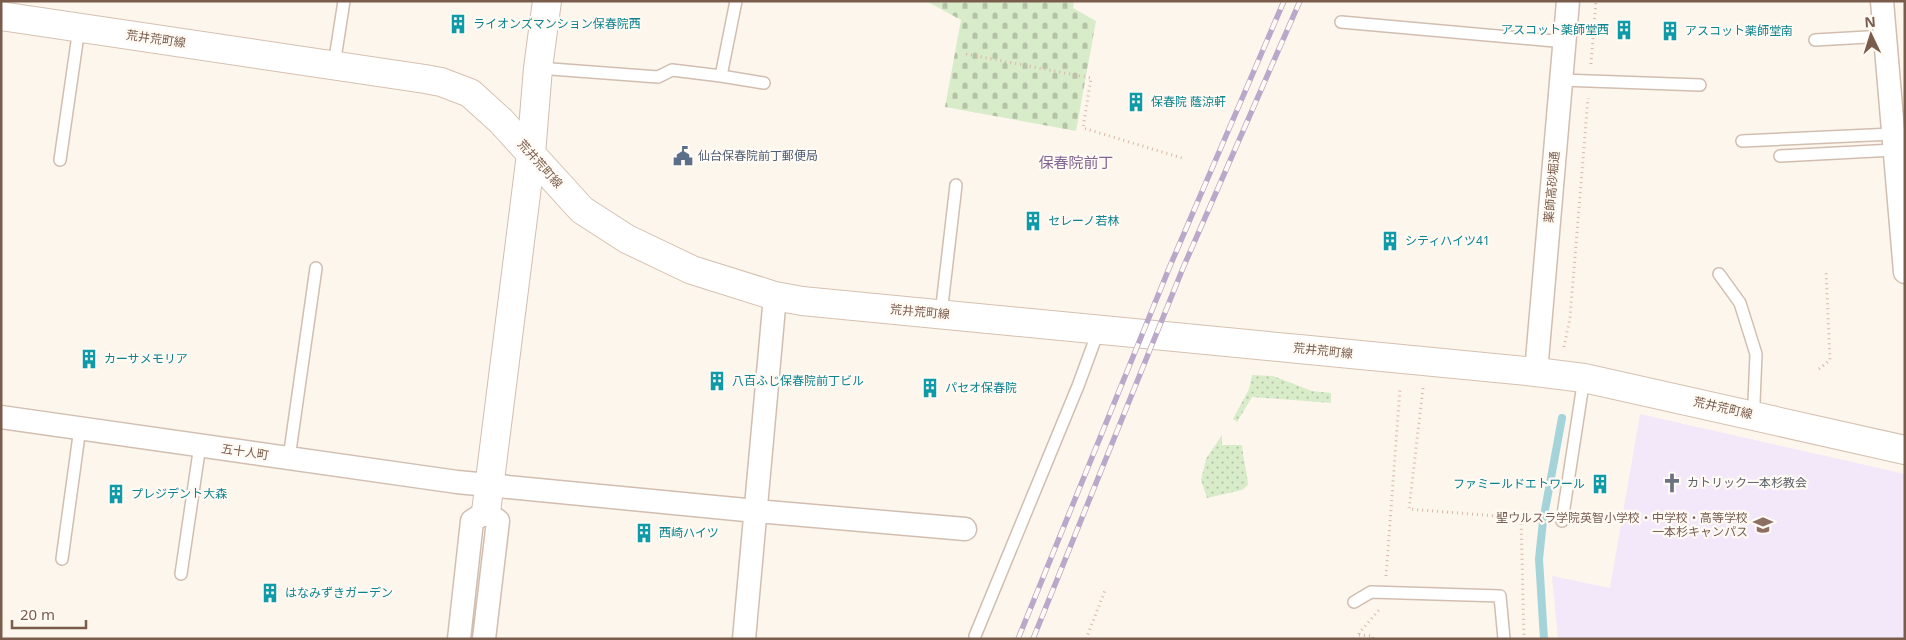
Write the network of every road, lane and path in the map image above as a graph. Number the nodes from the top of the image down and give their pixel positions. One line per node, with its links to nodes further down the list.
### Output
1 (344, 1): 14 (lane)
2 (546, 1): 15 (main road)
3 (736, 1): 16 (lane)
4 (1568, 1): 12 (street, 薬師高砂堀通)
5 (1596, 1): 18 (path)
6 (1882, 1): 10 (street)
7 (1, 16): 9 (main road, 荒井荒町線)
8 (1341, 22): 12 (lane)
9 (79, 28): 14 (main road, 荒井荒町線); 26 (lane)
10 (1885, 36): 11 (lane); 22 (street)
11 (1815, 40)
12 (1564, 42): 17 (street, 薬師高砂堀通)
13 (966, 54): 25 (path)
14 (334, 65): 23 (main road, 荒井荒町線)
15 (538, 68): 16 (lane); 23 (main road)
16 (720, 76): 19 (lane)
17 (1562, 80): 18 (lane); 37 (street, 薬師高砂堀通)
18 (1590, 81): 20 (lane); 35 (path)
19 (764, 83)
20 (1700, 85)
21 (1742, 141): 22 (lane)
22 (1894, 142): 24 (lane); 30 (street)
23 (531, 154): 32 (main road, 荒井荒町線); 47 (main road)
24 (1780, 156)
25 (1182, 158)
26 (60, 160)
27 (956, 185): 33 (lane)
28 (316, 268): 46 (lane)
29 (1826, 270): 36 (path)
30 (1905, 272)
31 (1719, 274): 41 (lane)
32 (775, 296): 33 (main road, 荒井荒町線); 48 (street)
33 (941, 314): 34 (main road, 荒井荒町線)
34 (1099, 329): 37 (main road, 荒井荒町線); 57 (lane)
35 (1563, 353)
36 (1819, 369)
37 (1536, 372): 38 (main road, 荒井荒町線)
38 (1584, 378): 41 (main road, 荒井荒町線); 50 (lane)
39 (1423, 388): 65 (path)
40 (1400, 389): 55 (path)
41 (1750, 415): 45 (main road, 荒井荒町線)
42 (1, 417): 43 (street, 五十人町)
43 (80, 428): 44 (street, 五十人町); 52 (lane)
44 (200, 445): 46 (street, 五十人町); 53 (lane)
45 (1905, 450)
46 (289, 458): 47 (street, 五十人町)
47 (488, 484): 48 (street, 五十人町); 49 (main road)
48 (756, 511): 51 (street, 五十人町); 61 (street)
49 (486, 512): 59 (street); 60 (street)
50 (1562, 521)
51 (965, 529)
52 (62, 559)
53 (181, 574)
54 (1106, 588): 62 (path)
55 (1385, 592): 56 (lane); 58 (path); 64 (lane)
56 (1354, 602)
57 (975, 636)
58 (1359, 637): 63 (path)
59 (459, 639)
60 (484, 639)
61 (744, 639)
62 (1086, 639)
63 (1372, 639)
64 (1504, 639)
65 (1524, 639)

